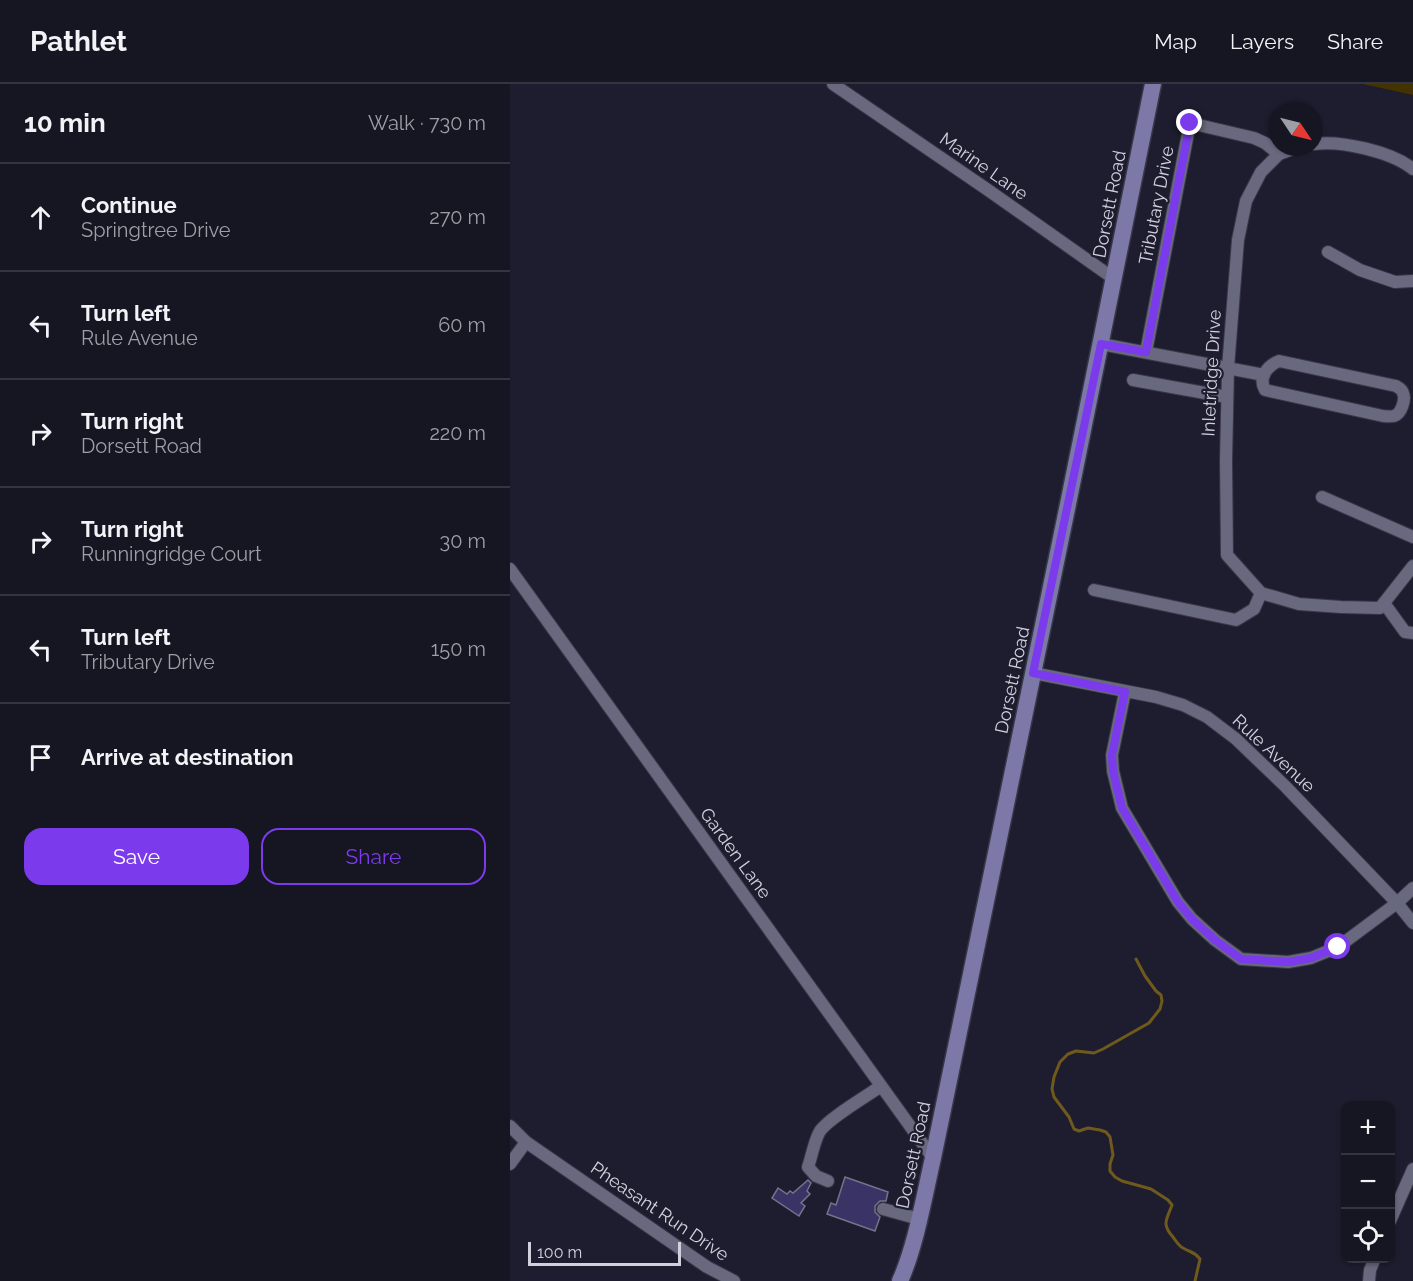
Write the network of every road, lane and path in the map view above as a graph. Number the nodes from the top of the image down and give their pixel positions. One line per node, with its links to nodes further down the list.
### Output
1 (833, 84): 8 (street, Marine Lane)
2 (1153, 84): 8 (main road, Dorsett Road)
3 (1323, 143): 6 (street)
4 (1269, 146): 11 (street, Tributary Drive)
5 (1277, 156): 12 (street, Inletridge Drive)
6 (1413, 170)
7 (1328, 252): 9 (street)
8 (1113, 278): 10 (main road, Dorsett Road)
9 (1413, 281)
10 (1101, 344): 11 (street); 24 (main road, Dorsett Road)
11 (1146, 352): 12 (street)
12 (1228, 368): 13 (street); 15 (street, Inletridge Drive)
13 (1264, 375): 13 (street)
14 (1133, 380): 15 (street)
15 (1227, 397): 21 (street, Inletridge Drive)
16 (1322, 497): 17 (street)
17 (1413, 537)
18 (1413, 566): 22 (street)
19 (510, 569): 29 (street, Garden Lane)
20 (1094, 590): 21 (street)
21 (1260, 593): 22 (street)
22 (1382, 605): 23 (street)
23 (1413, 633)
24 (1033, 673): 25 (street, Rule Avenue); 32 (main road, Dorsett Road)
25 (1125, 692): 27 (street, Rule Avenue); 27 (street)
26 (1413, 888): 27 (street)
27 (1397, 903): 28 (street, Rule Avenue)
28 (1413, 923)
29 (881, 1086): 32 (street, Garden Lane); 35 (street)
30 (510, 1126): 31 (street, Pheasant Run Drive)
31 (526, 1142): 33 (street); 40 (street, Pheasant Run Drive)
32 (933, 1158): 38 (main road, Dorsett Road)
33 (510, 1164)
34 (1413, 1169): 37 (street)
35 (828, 1181)
36 (883, 1209): 38 (street)
37 (1395, 1210)
38 (919, 1219): 41 (main road, Dorsett Road)
39 (1373, 1263): 42 (street)
40 (734, 1281)
41 (900, 1281)
42 (1369, 1281)

